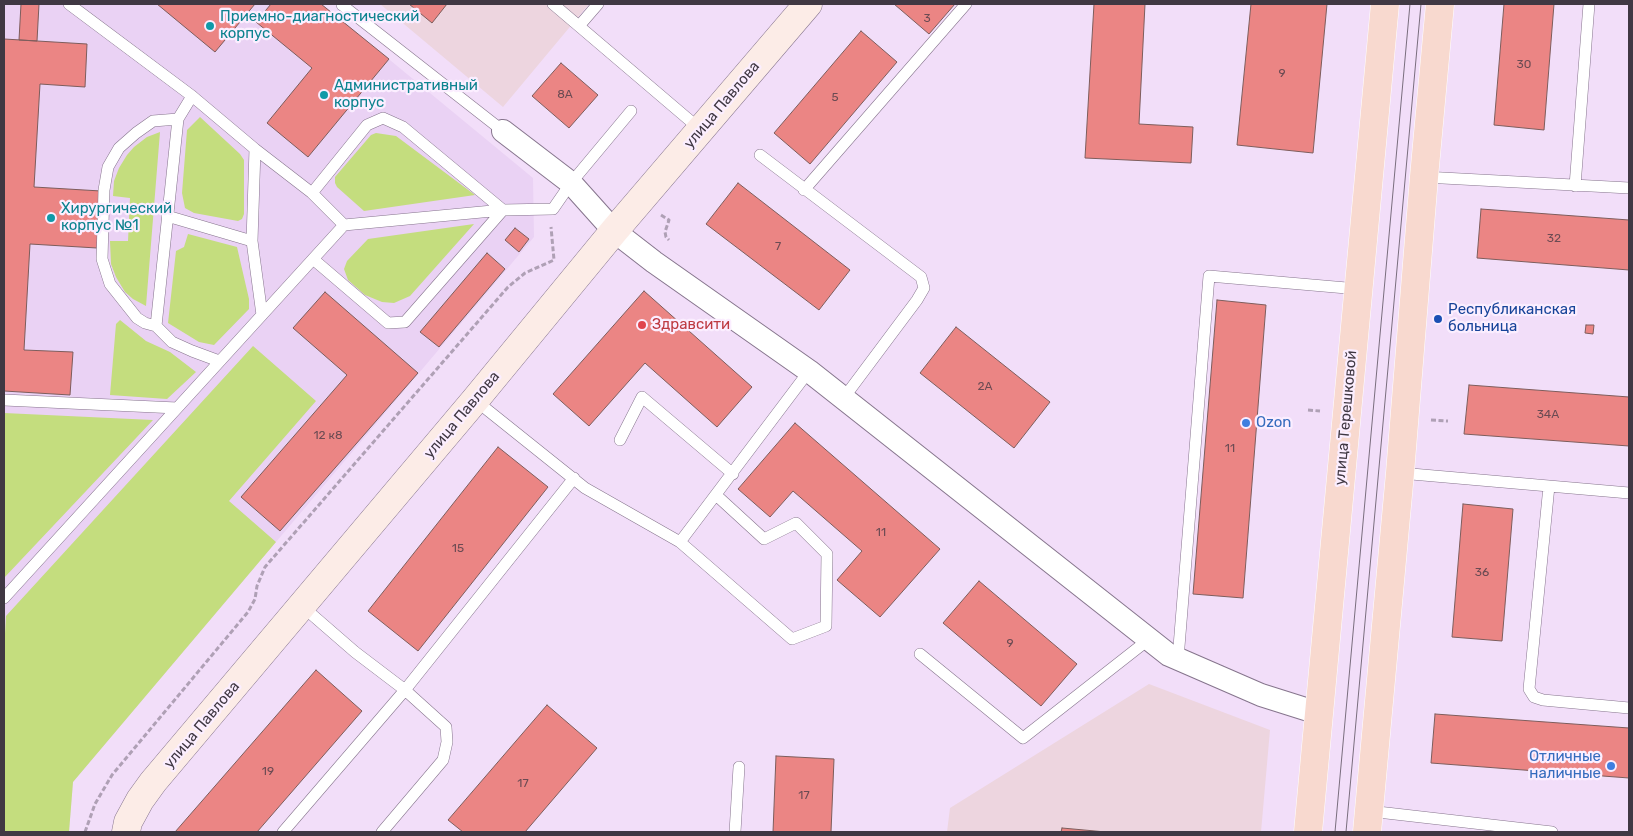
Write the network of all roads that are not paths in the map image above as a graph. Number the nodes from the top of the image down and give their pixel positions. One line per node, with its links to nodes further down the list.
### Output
1 (70, 4): 11 (lane)
2 (343, 4): 15 (lane)
3 (553, 4): 10 (lane)
4 (598, 4): 10 (lane)
5 (808, 4): 14 (street, улица Павлова)
6 (966, 4): 22 (lane)
7 (1385, 4): 30 (main road, улица Терешковой)
8 (1440, 4): 18 (main road)
9 (1589, 4): 20 (lane)
10 (579, 26): 14 (lane)
11 (192, 96): 13 (lane); 16 (lane)
12 (632, 111): 19 (lane)
13 (178, 119): 25 (lane); 32 (lane)
14 (701, 130): 27 (street, улица Павлова)
15 (503, 131): 19 (street)
16 (255, 149): 23 (lane); 28 (lane)
17 (760, 155): 22 (lane)
18 (1424, 178): 20 (lane); 40 (main road)
19 (571, 183): 24 (lane); 27 (street)
20 (1575, 186): 21 (lane)
21 (1629, 188)
22 (804, 190): 35 (lane)
23 (312, 194): 24 (lane); 26 (lane)
24 (503, 210): 26 (lane); 29 (lane)
25 (167, 216): 28 (lane); 32 (lane)
26 (344, 225): 29 (lane)
27 (614, 231): 34 (street); 37 (street, улица Павлова)
28 (252, 241): 31 (lane)
29 (313, 259): 31 (lane)
30 (1358, 289): 51 (lane); 54 (main road, улица Терешковой)
31 (262, 314): 33 (lane)
32 (156, 326): 33 (lane)
33 (219, 361): 38 (lane)
34 (809, 371): 35 (street); 41 (lane)
35 (843, 399): 49 (street)
36 (4, 400): 38 (lane)
37 (475, 400): 42 (lane); 48 (street, улица Павлова)
38 (177, 408): 47 (lane)
39 (620, 440): 41 (lane)
40 (1400, 473): 43 (lane); 56 (main road)
41 (732, 474): 45 (lane)
42 (574, 478): 46 (lane); 52 (lane)
43 (1549, 486): 44 (lane); 53 (lane)
44 (1629, 493)
45 (716, 495): 46 (lane); 46 (lane)
46 (680, 542)
47 (4, 598)
48 (302, 606): 52 (lane); 57 (street, улица Павлова)
49 (1148, 640): 50 (lane); 51 (street)
50 (920, 654)
51 (1178, 660): 54 (street)
52 (405, 690): 58 (lane); 59 (lane)
53 (1629, 708)
54 (1318, 713): 61 (main road, улица Терешковой)
55 (739, 767): 60 (lane)
56 (1368, 822): 62 (lane)
57 (126, 832)
58 (282, 832)
59 (382, 832)
60 (735, 832)
61 (1308, 832)
62 (1552, 832)

